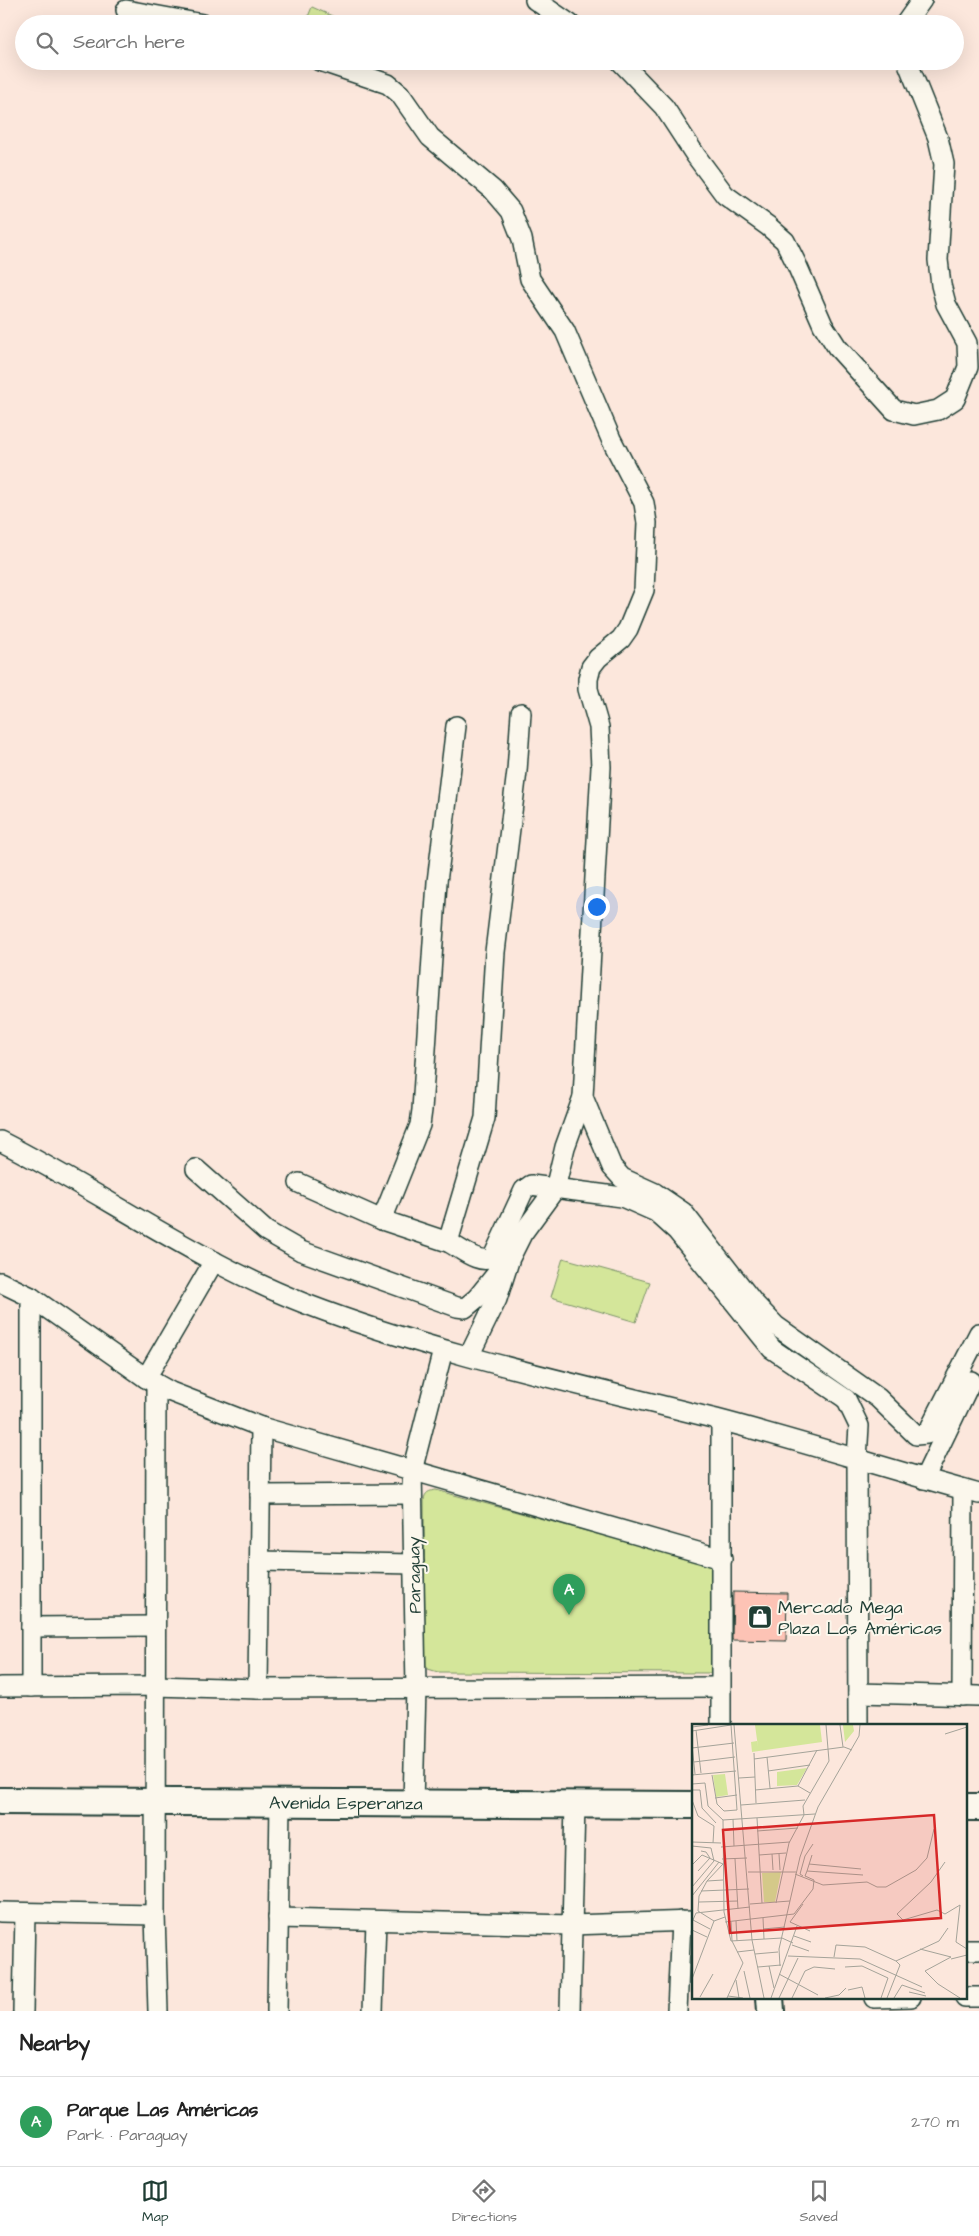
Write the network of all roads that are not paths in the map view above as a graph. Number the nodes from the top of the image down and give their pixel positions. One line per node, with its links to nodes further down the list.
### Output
1 (535, 0): 5 (street)
2 (922, 0): 6 (street)
3 (126, 10): 4 (street)
4 (154, 15)
5 (557, 15)
6 (912, 15)
7 (347, 70): 12 (street)
8 (629, 70): 9 (street)
9 (910, 70)
10 (522, 713): 18 (street)
11 (456, 726): 17 (street)
12 (583, 1098): 16 (street); 26 (street)
13 (0, 1141): 20 (street)
14 (196, 1169): 19 (street)
15 (299, 1183): 17 (street)
16 (555, 1189): 18 (street); 19 (street); 30 (street)
17 (382, 1220): 18 (street)
18 (448, 1242)
19 (510, 1258): 25 (street)
20 (214, 1261): 24 (street); 27 (street)
21 (0, 1282): 22 (street)
22 (31, 1297): 27 (street); 39 (street)
23 (979, 1333): 26 (street)
24 (443, 1350): 25 (street); 31 (street, Paraguay)
25 (469, 1356): 28 (street)
26 (970, 1379): 32 (street)
27 (151, 1381): 29 (street); 40 (street)
28 (721, 1421): 30 (street); 36 (street)
29 (261, 1427): 31 (street); 35 (street)
30 (857, 1459): 32 (street); 47 (street)
31 (412, 1471): 34 (street, Paraguay); 36 (street)
32 (924, 1478): 33 (street)
33 (971, 1492): 48 (street)
34 (412, 1494): 35 (street); 38 (street, Paraguay)
35 (260, 1495): 37 (street)
36 (722, 1560): 44 (street)
37 (260, 1561): 38 (street); 46 (street)
38 (414, 1564): 45 (street, Paraguay)
39 (31, 1626): 40 (street); 43 (street)
40 (155, 1626): 42 (street)
41 (0, 1686): 43 (street)
42 (155, 1686): 43 (street); 46 (street); 52 (street)
43 (31, 1687)
44 (720, 1687): 45 (street); 49 (street)
45 (416, 1688): 46 (street); 54 (street, Paraguay)
46 (258, 1690)
47 (858, 1693): 48 (street); 50 (street)
48 (971, 1696)
49 (721, 1724)
50 (858, 1724)
51 (0, 1801): 52 (street, Avenida Esperanza)
52 (156, 1802): 53 (street, Avenida Esperanza); 61 (street)
53 (280, 1802): 54 (street, Avenida Esperanza); 62 (street)
54 (413, 1804): 55 (street, Avenida Esperanza)
55 (575, 1804): 56 (street, Avenida Esperanza); 65 (street)
56 (692, 1805)
57 (966, 1807): 58 (street)
58 (979, 1807)
59 (0, 1912): 60 (street)
60 (24, 1913): 61 (street); 72 (street)
61 (155, 1915): 73 (street)
62 (278, 1918): 63 (street); 74 (street)
63 (376, 1921): 65 (street); 75 (street)
64 (687, 1921): 65 (street); 77 (street)
65 (570, 1925): 76 (street)
66 (966, 1950): 67 (street)
67 (979, 1950)
68 (966, 1997): 69 (street)
69 (979, 1997)
70 (770, 1998): 78 (street)
71 (874, 1998): 79 (street)
72 (24, 2011)
73 (158, 2011)
74 (277, 2011)
75 (373, 2011)
76 (570, 2011)
77 (677, 2011)
78 (771, 2011)
79 (875, 2011)

